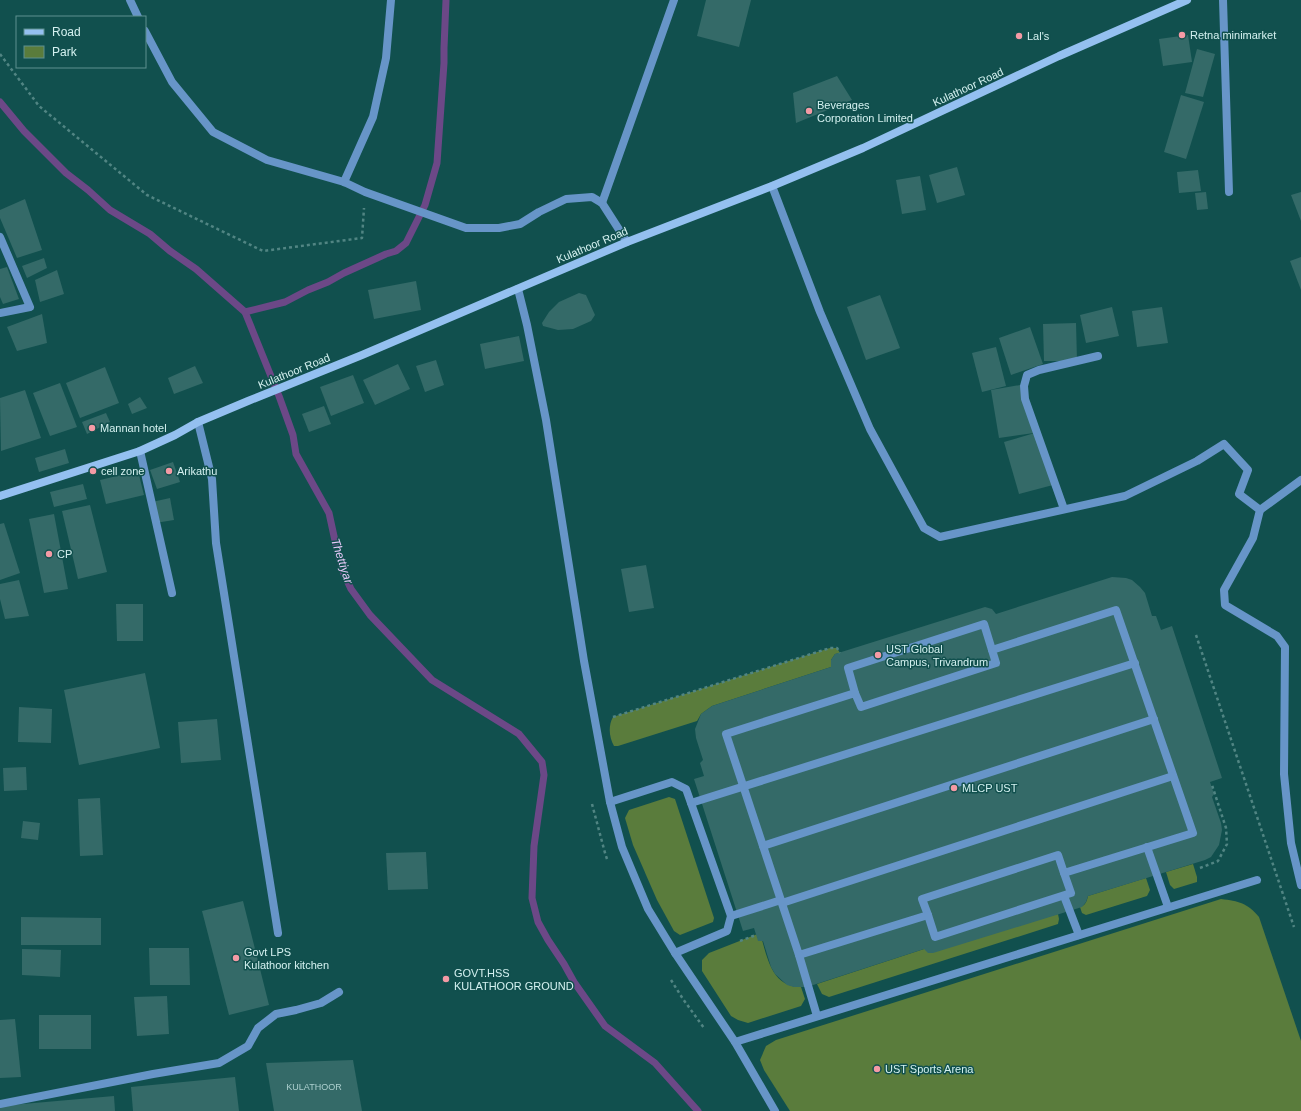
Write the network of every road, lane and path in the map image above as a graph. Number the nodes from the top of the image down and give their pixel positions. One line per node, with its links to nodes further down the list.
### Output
1 (130, 0): 6 (street)
2 (391, 0): 9 (street)
3 (674, 0): 13 (street)
4 (1188, 0): 10 (main road, Kulathoor Road)
5 (1223, 0): 12 (street)
6 (138, 16)
7 (146, 33): 9 (street)
8 (0, 54): 11 (path)
9 (344, 182): 11 (street)
10 (772, 186): 15 (main road, Kulathoor Road); 23 (street)
11 (365, 192): 13 (street)
12 (1229, 192)
13 (602, 203): 15 (street)
14 (0, 237): 17 (street)
15 (627, 242): 16 (main road, Kulathoor Road)
16 (518, 289): 19 (main road, Kulathoor Road); 36 (street)
17 (0, 313)
18 (1098, 356): 23 (street)
19 (198, 422): 20 (main road, Kulathoor Road); 50 (street)
20 (140, 451): 22 (main road, Kulathoor Road); 25 (street)
21 (1301, 480): 24 (street)
22 (0, 496)
23 (1064, 509): 24 (street)
24 (1260, 510): 43 (street)
25 (172, 593)
26 (1196, 635): 49 (path)
27 (992, 650): 29 (street); 30 (street); 30 (street)
28 (840, 653): 31 (path)
29 (1135, 663): 32 (street); 35 (street)
30 (855, 693): 35 (street)
31 (613, 718)
32 (1154, 719): 33 (street); 38 (street)
33 (1173, 776): 39 (street); 45 (street)
34 (1212, 785): 40 (path)
35 (744, 787): 37 (street); 38 (street)
36 (610, 802): 37 (street); 54 (street)
37 (691, 803): 48 (street)
38 (763, 846): 45 (street)
39 (1147, 847): 41 (street); 46 (street)
40 (1200, 868)
41 (1064, 873): 44 (street); 47 (street)
42 (1257, 880): 46 (street)
43 (1301, 885)
44 (1064, 896): 47 (street); 52 (street)
45 (781, 901): 48 (street); 55 (street)
46 (1168, 908): 52 (street)
47 (928, 915): 55 (street)
48 (731, 916): 54 (street)
49 (1294, 927)
50 (278, 933)
51 (756, 934): 53 (path)
52 (1079, 935): 57 (street)
53 (736, 942)
54 (675, 953): 58 (street)
55 (799, 955): 57 (street)
56 (340, 992): 59 (street)
57 (817, 1016): 58 (street)
58 (735, 1042): 60 (street)
59 (0, 1104)
60 (776, 1111)

